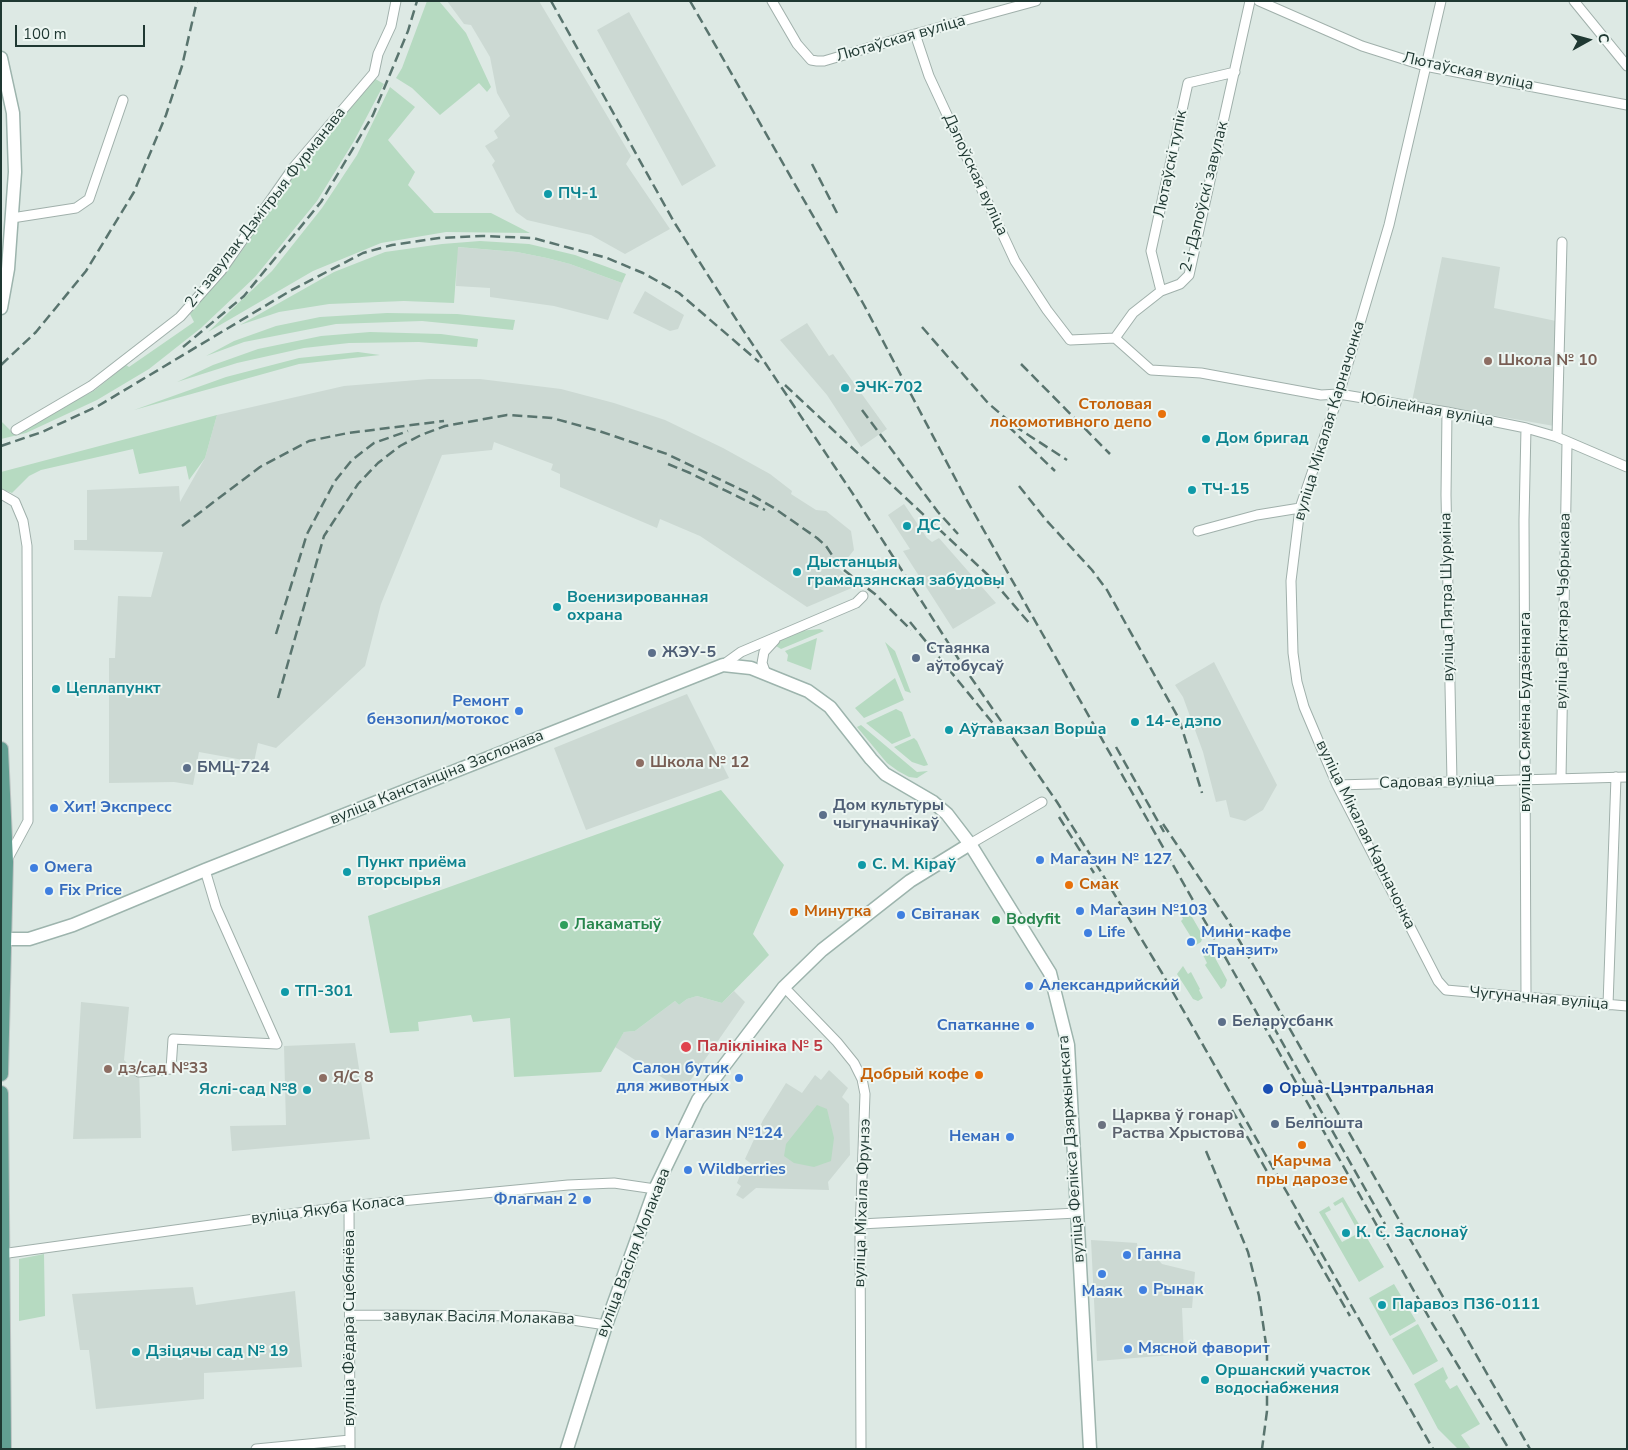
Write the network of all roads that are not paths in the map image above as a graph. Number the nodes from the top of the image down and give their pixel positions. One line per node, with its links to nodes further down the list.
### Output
1 (396, 1): 23 (street, 2-і завулак Дзмітрыя Фурманава)
2 (772, 1): 8 (street, Лютаўская вуліца)
3 (1036, 1): 8 (street, Лютаўская вуліца)
4 (1250, 1): 12 (street, 2-і Дэпоўскі завулак)
5 (1259, 1): 10 (street, Лютаўская вуліца)
6 (1441, 1): 10 (street, вуліца Мікалая Карначонка)
7 (1574, 1): 11 (street)
8 (915, 34): 19 (street, Дэпоўская вуліца)
9 (1, 58): 15 (street)
10 (1425, 66): 14 (street, Лютаўская вуліца); 20 (street, вуліца Мікалая Карначонка)
11 (1627, 66)
12 (1235, 72): 17 (street, 2-і Дэпоўскі завулак); 17 (street, Лютаўскі тупік)
13 (123, 100): 15 (street)
14 (1627, 105)
15 (12, 218): 18 (street)
16 (1562, 242): 24 (street)
17 (1161, 291): 19 (street, 2-і Дэпоўскі завулак)
18 (1, 308)
19 (1115, 338): 20 (street, Юбілейная вуліца)
20 (1339, 394): 21 (street, Юбілейная вуліца); 28 (street, вуліца Мікалая Карначонка)
21 (1447, 412): 22 (street, Юбілейная вуліца); 39 (street, вуліца Пятра Шурміна)
22 (1526, 428): 24 (street, Юбілейная вуліца); 37 (street, вуліца Сямёна Будзённага)
23 (16, 430)
24 (1557, 437): 25 (street, Юбілейная вуліца)
25 (1567, 443): 26 (street, Юбілейная вуліца); 38 (street, вуліца Віктара Чэбрыкава)
26 (1627, 467)
27 (1, 494): 43 (street)
28 (1300, 508): 29 (street); 40 (street, вуліца Мікалая Карначонка)
29 (1198, 530)
30 (863, 596): 31 (street, вуліца Канстанціна Заслонава)
31 (776, 639): 32 (street, вуліца Канстанціна Заслонава); 33 (street)
32 (723, 665): 33 (street, вуліца Фелікса Дзяржынскага); 44 (street, вуліца Канстанціна Заслонава)
33 (766, 674): 42 (street, вуліца Фелікса Дзяржынскага)
34 (1, 749): 43 (main road)
35 (1616, 777): 36 (street, Садовая вуліца); 38 (street, Садовая вуліца); 50 (street)
36 (1627, 777)
37 (1527, 778): 38 (street, Садовая вуліца); 39 (street, Садовая вуліца); 49 (street, вуліца Сямёна Будзённага)
38 (1560, 778)
39 (1452, 781): 40 (street, Садовая вуліца)
40 (1337, 785): 48 (street, вуліца Мікалая Карначонка)
41 (1042, 802): 42 (street, вуліца Васіля Молакава)
42 (970, 844): 47 (street, вуліца Васіля Молакава); 58 (street, вуліца Фелікса Дзяржынскага)
43 (6, 862): 45 (main road)
44 (205, 870): 46 (street, вуліца Канстанціна Заслонава); 53 (street)
45 (3, 905): 46 (main road)
46 (3, 939): 52 (main road)
47 (784, 987): 56 (street, вуліца Васіля Молакава); 59 (street, вуліца Міхаіла Фрунзэ)
48 (1450, 991): 49 (street, Чугуначная вуліца)
49 (1526, 997): 50 (street, Чугуначная вуліца)
50 (1608, 1005): 51 (street, Чугуначная вуліца)
51 (1627, 1006)
52 (1, 1009): 54 (main road)
53 (138, 1072)
54 (1, 1074)
55 (1, 1093): 60 (main road)
56 (655, 1189): 57 (street, вуліца Якуба Коласа); 62 (street, вуліца Васіля Молакава)
57 (350, 1206): 60 (street, вуліца Якуба Коласа); 61 (street, вуліца Фёдара Сцебянёва)
58 (1077, 1213): 59 (street); 68 (street, вуліца Фелікса Дзяржынскага)
59 (860, 1224): 67 (street, вуліца Міхаіла Фрунзэ)
60 (2, 1254): 64 (main road)
61 (351, 1315): 62 (street, завулак Васіля Молакава); 63 (street, вуліца Фёдара Сцебянёва)
62 (606, 1325): 66 (street, вуліца Васіля Молакава)
63 (350, 1444): 65 (street)
64 (4, 1449)
65 (256, 1449)
66 (567, 1449)
67 (861, 1449)
68 (1090, 1449)

